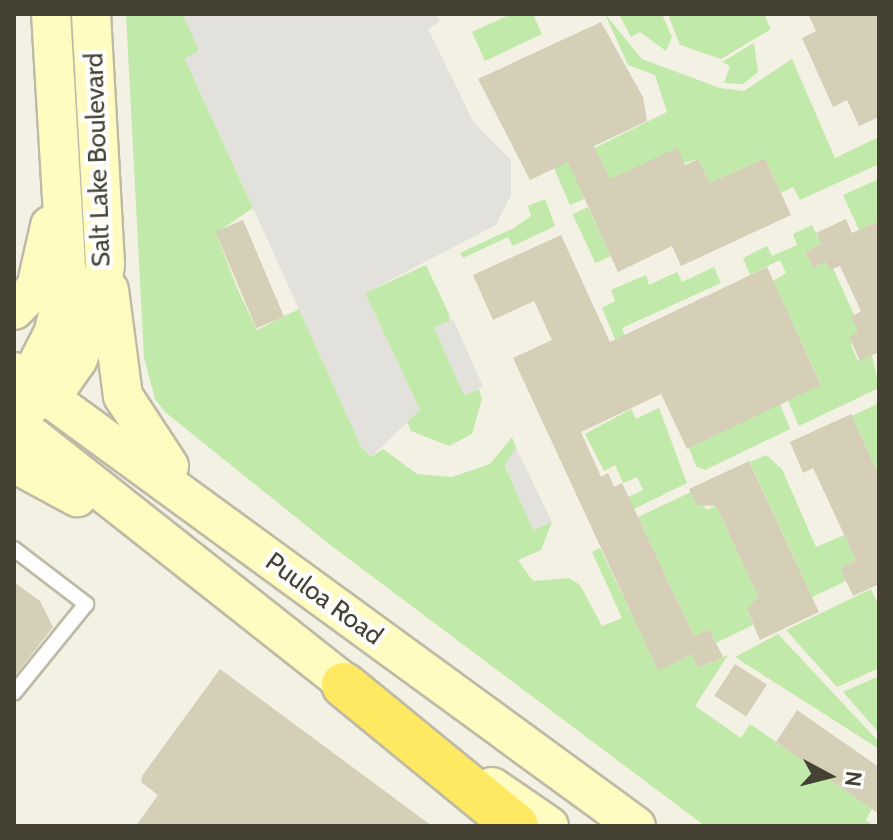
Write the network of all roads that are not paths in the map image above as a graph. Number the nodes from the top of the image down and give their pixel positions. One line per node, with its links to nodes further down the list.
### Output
1 (51, 14): 3 (main road, Salt Lake Boulevard)
2 (91, 14): 4 (main road, Salt Lake Boulevard)
3 (59, 188): 5 (main road); 6 (main road, Salt Lake Boulevard)
4 (105, 264): 6 (main road, Salt Lake Boulevard); 8 (main road)
5 (14, 310)
6 (21, 400): 8 (main road, Puuloa Road); 10 (main road, Puuloa Road)
7 (14, 463): 10 (main road)
8 (225, 525): 15 (main road, Puuloa Road)
9 (14, 549): 12 (lane)
10 (198, 573): 11 (main road, Puuloa Road)
11 (344, 685): 13 (highway); 14 (main road, Puuloa Road)
12 (14, 693)
13 (516, 826)
14 (549, 826)
15 (636, 826)

